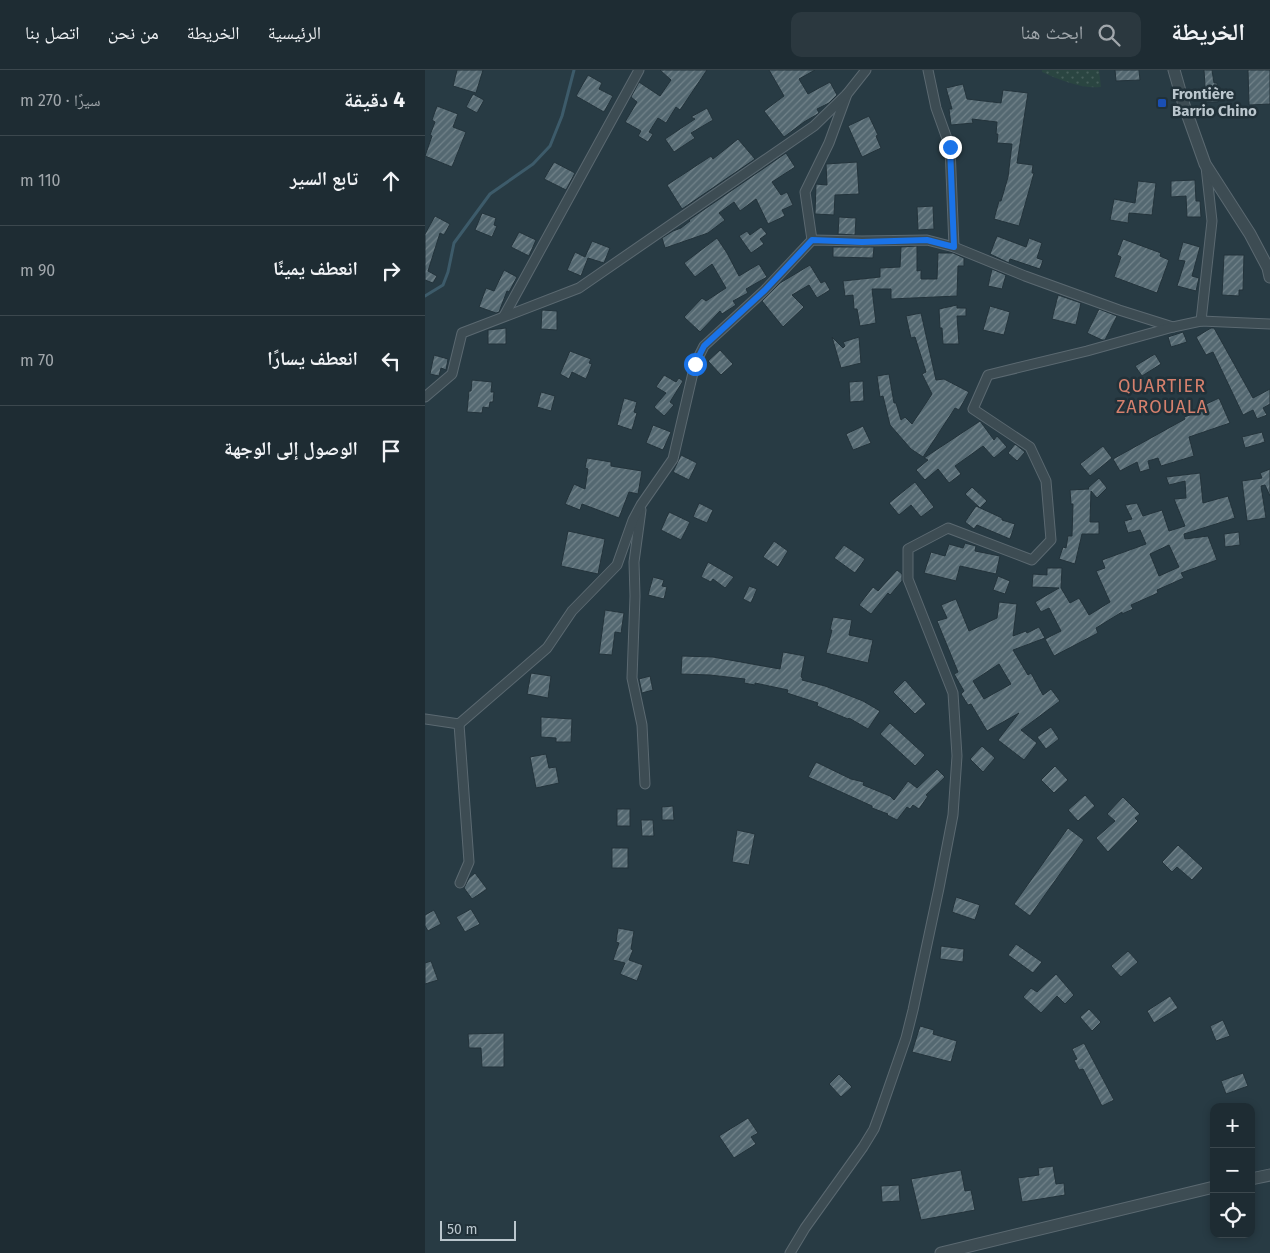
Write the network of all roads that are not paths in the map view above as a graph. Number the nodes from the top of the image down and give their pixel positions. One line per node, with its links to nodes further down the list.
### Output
1 (639, 70): 10 (street)
2 (866, 70): 5 (street)
3 (928, 70): 8 (street)
4 (1174, 70): 6 (street)
5 (847, 94): 7 (street); 10 (street)
6 (1205, 164): 9 (street); 11 (street)
7 (812, 240): 8 (street); 15 (street)
8 (954, 247): 13 (street)
9 (1269, 272)
10 (504, 316): 14 (street)
11 (1201, 321): 12 (street); 13 (street)
12 (1270, 324)
13 (1173, 327): 23 (street)
14 (425, 397)
15 (641, 505): 17 (street); 18 (street)
16 (425, 719): 17 (street)
17 (459, 724): 19 (street)
18 (645, 784)
19 (460, 884)
20 (1270, 1175): 21 (street)
21 (1255, 1178)
22 (1210, 1188): 24 (street)
23 (790, 1253)
24 (941, 1253)

